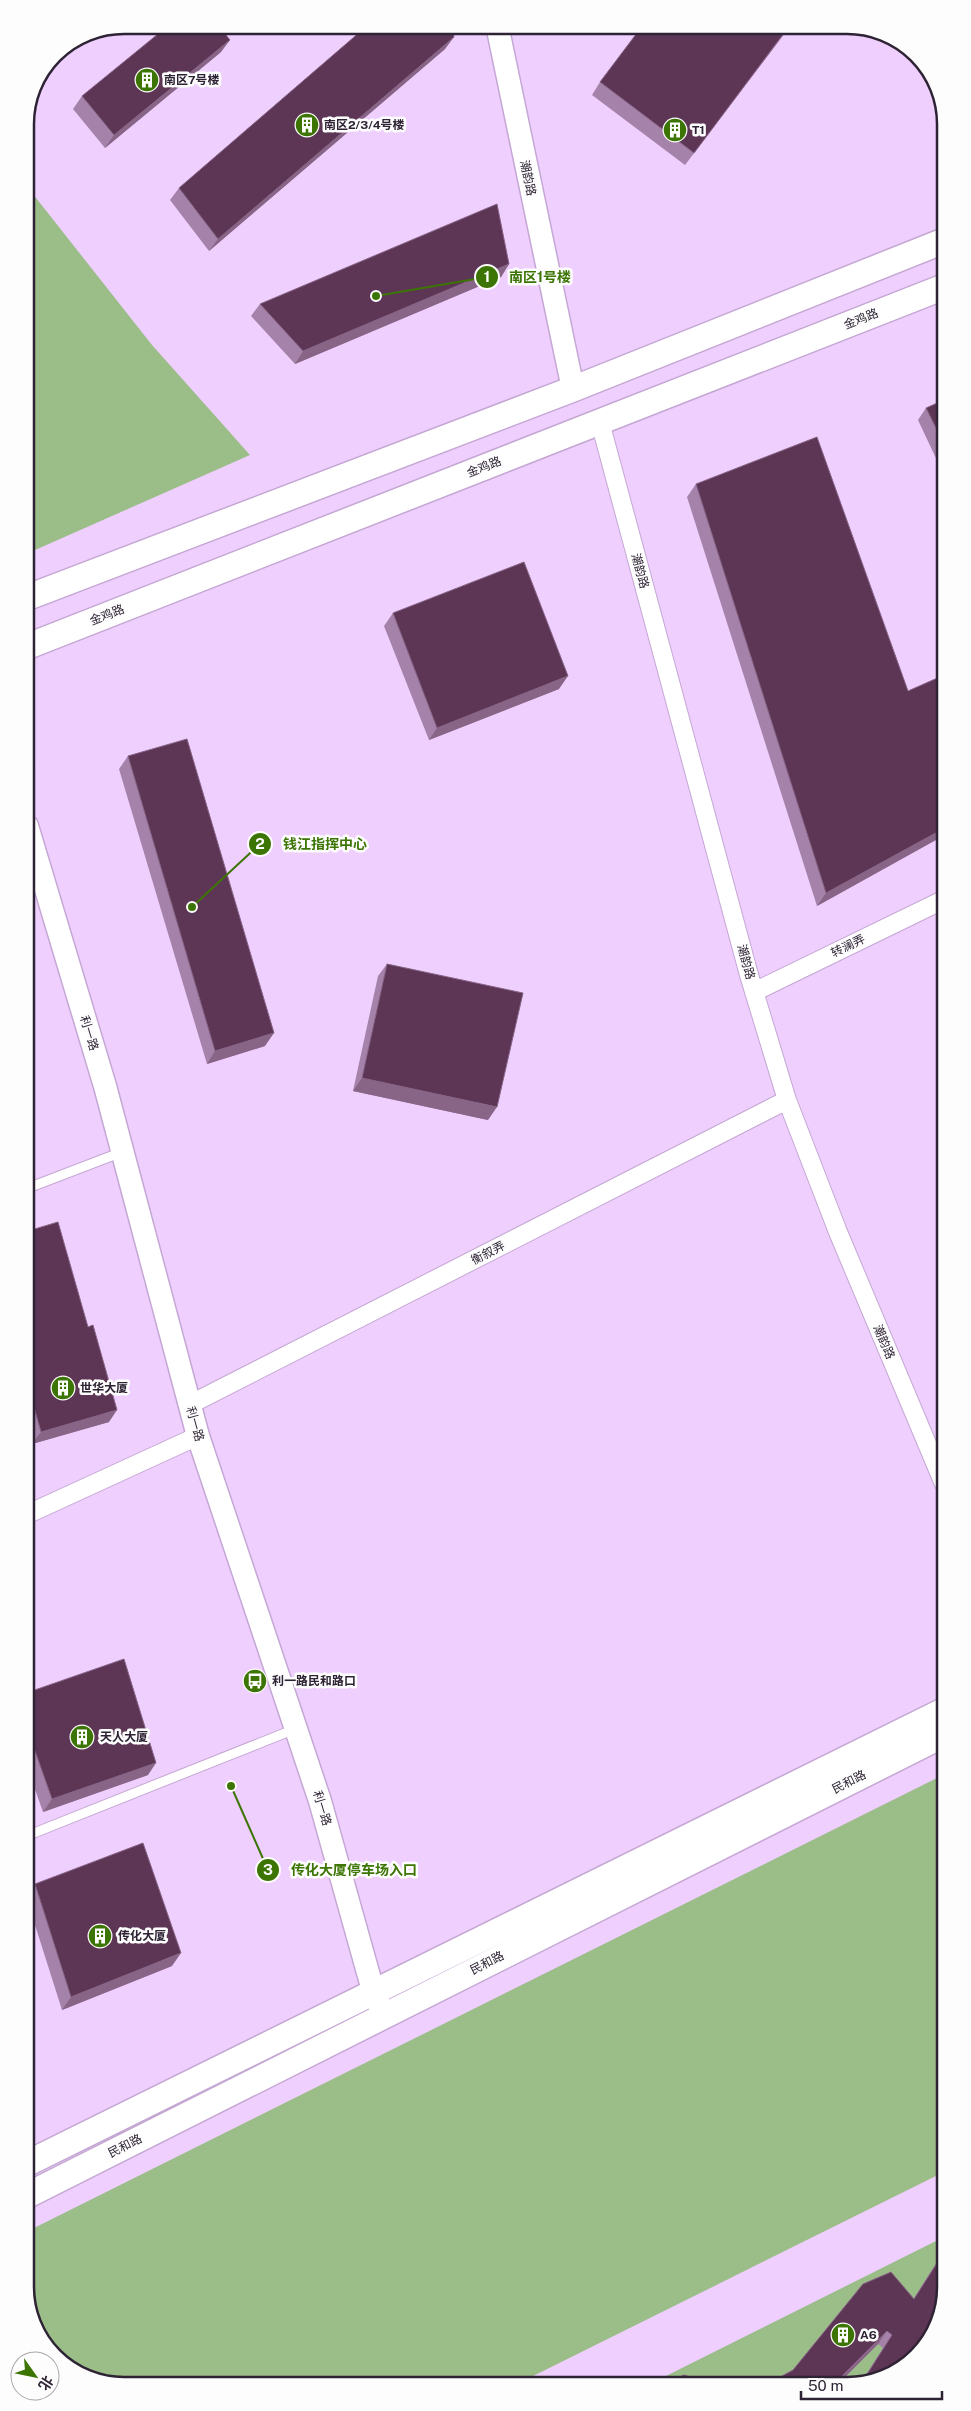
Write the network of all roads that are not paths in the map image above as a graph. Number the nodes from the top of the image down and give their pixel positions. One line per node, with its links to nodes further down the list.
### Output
1 (499, 34): 4 (street, 潮韵路)
2 (937, 244): 4 (main road)
3 (937, 290): 5 (main road, 金鸡路)
4 (573, 389): 6 (main road)
5 (600, 422): 7 (main road, 金鸡路); 10 (street, 潮韵路)
6 (34, 595)
7 (34, 644)
8 (34, 849): 12 (street, 利一路)
9 (937, 903): 10 (street, 转澜弄)
10 (754, 992): 11 (street, 潮韵路)
11 (787, 1100): 14 (street, 衡叙弄); 16 (street, 潮韵路)
12 (122, 1152): 13 (lane); 14 (street, 利一路)
13 (34, 1186)
14 (189, 1405): 15 (street, 利一路)
15 (198, 1436): 17 (street); 19 (street, 利一路)
16 (937, 1467)
17 (34, 1511)
18 (937, 1714): 22 (main road, 民和路)
19 (295, 1729): 21 (lane); 22 (street, 利一路)
20 (937, 1738): 22 (main road, 民和路)
21 (34, 1833)
22 (379, 2004): 23 (main road, 民和路); 24 (main road, 民和路)
23 (34, 2160)
24 (34, 2192)

